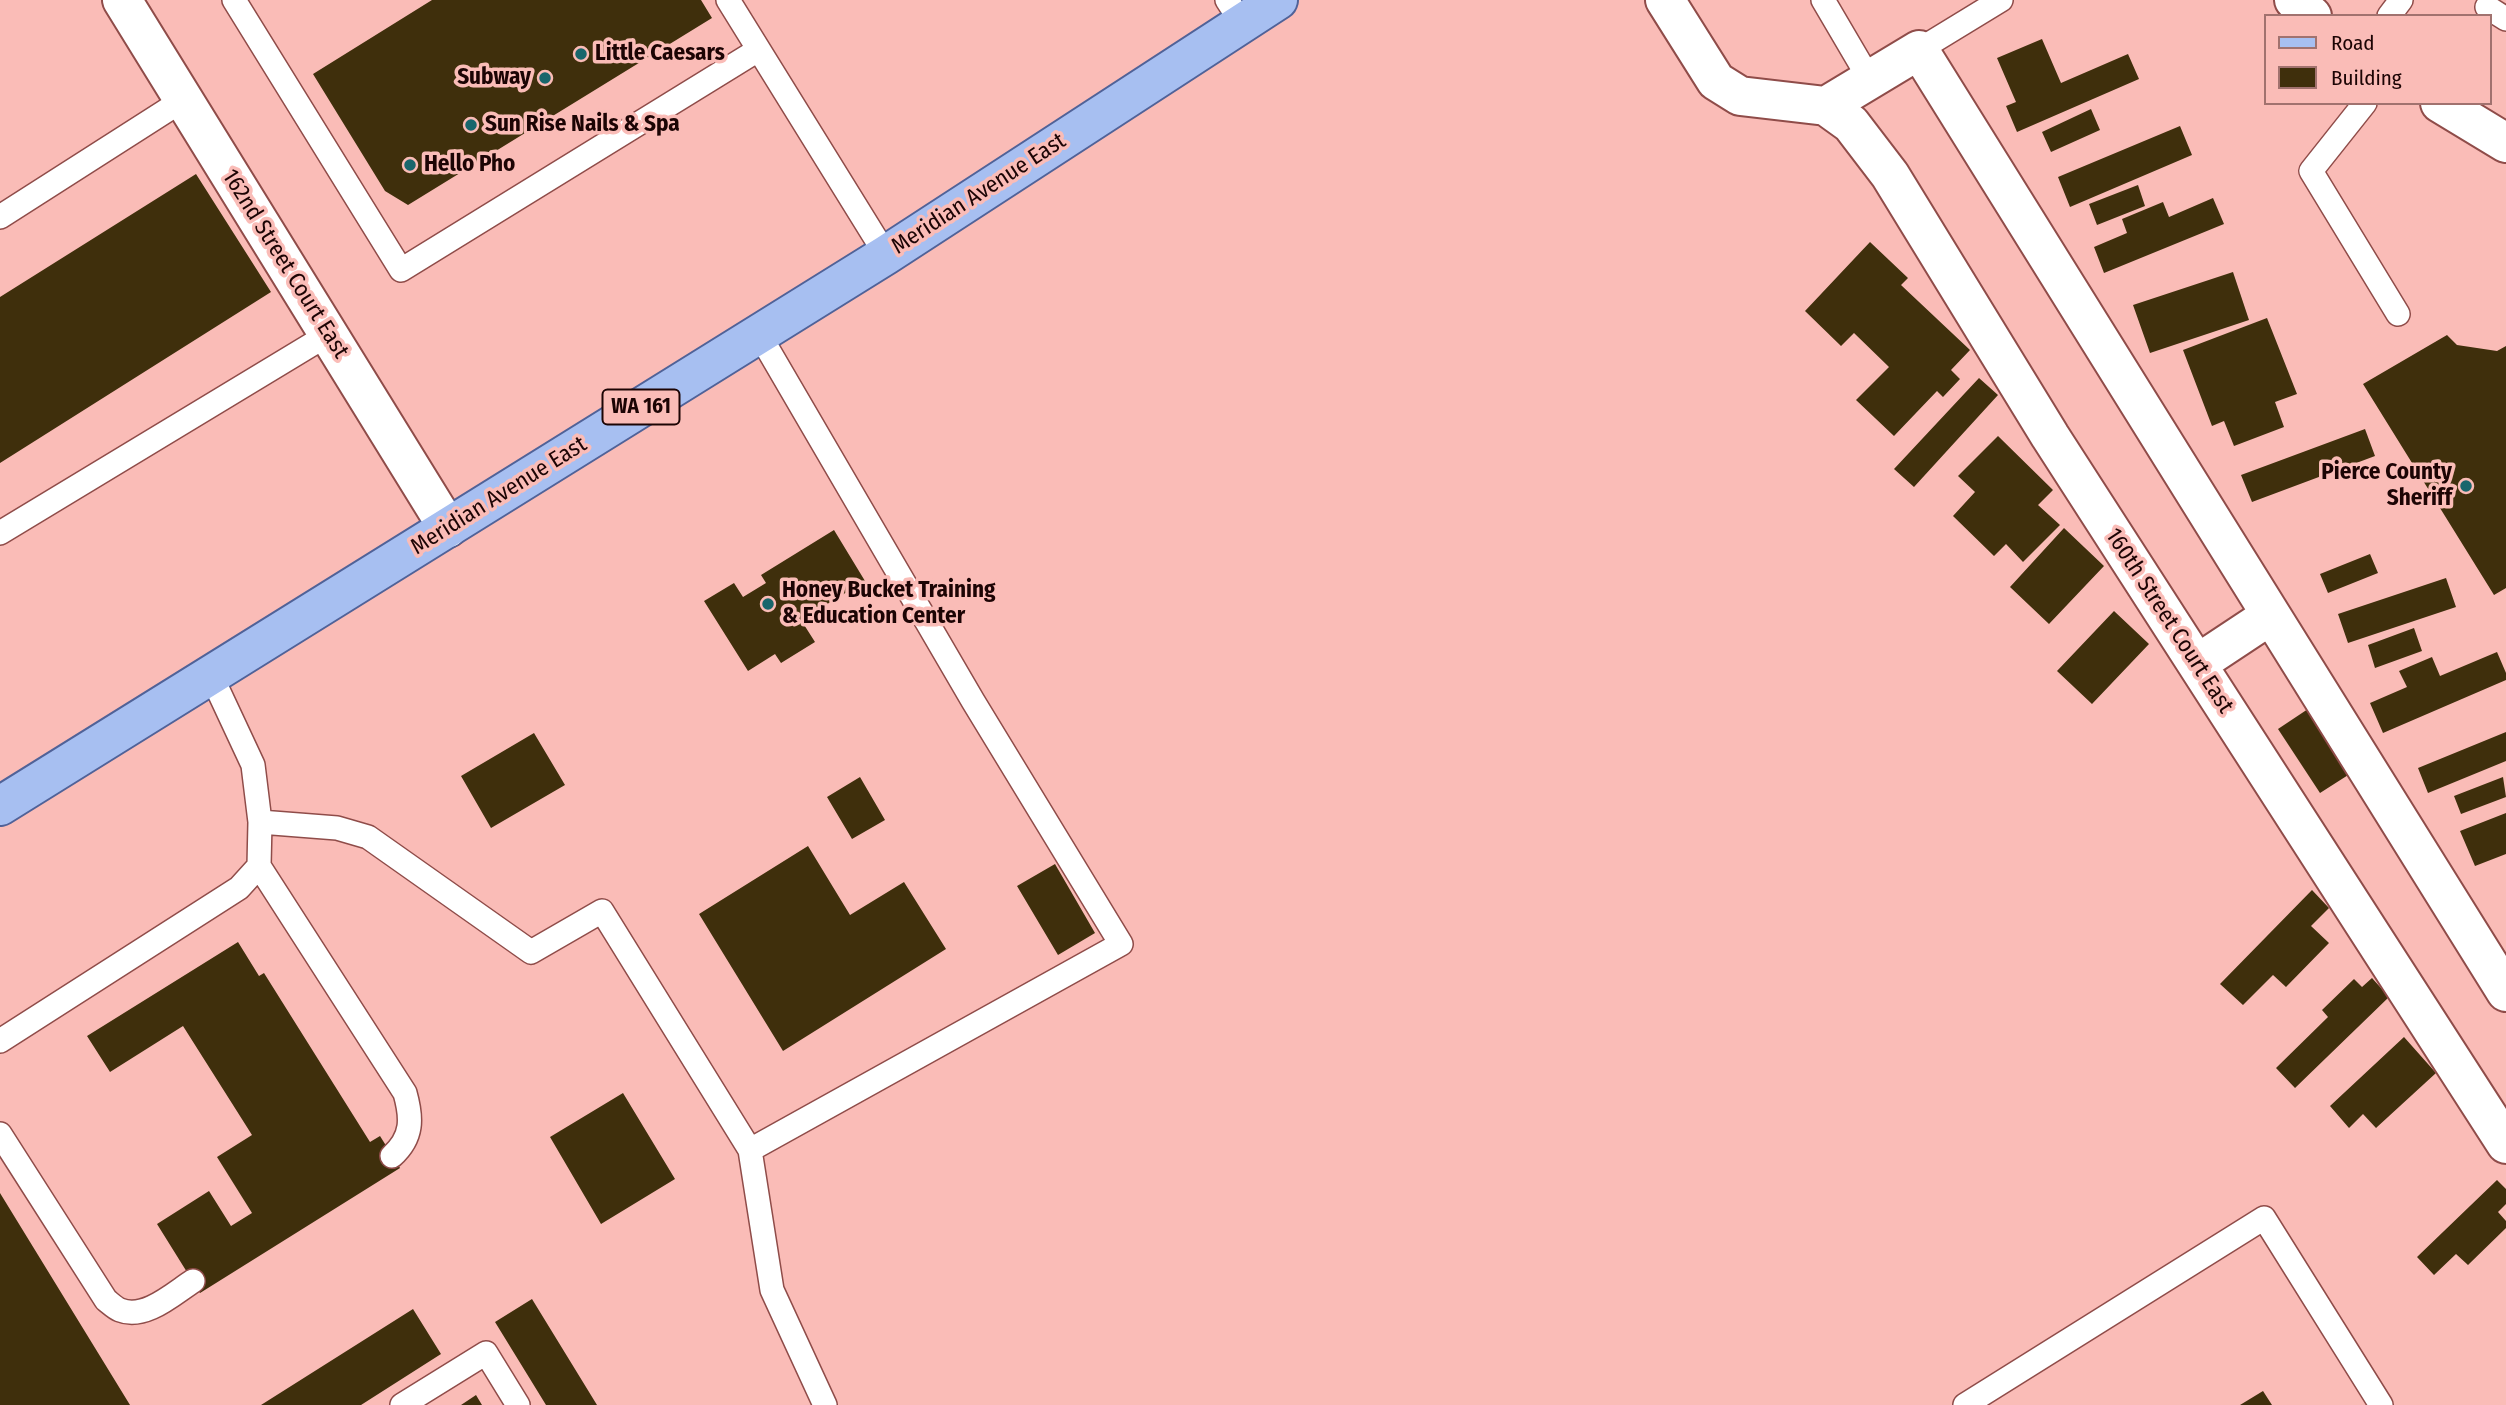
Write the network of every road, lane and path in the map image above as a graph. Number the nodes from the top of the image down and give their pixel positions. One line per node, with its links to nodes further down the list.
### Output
1 (122, 0): 14 (street, 162nd Street Court East)
2 (234, 0): 11 (lane)
3 (728, 0): 11 (lane)
4 (1278, 0): 9 (main road, Meridian Avenue East / WA 161)
5 (1665, 0): 17 (street)
6 (1823, 0): 13 (lane)
7 (2001, 0): 12 (lane)
8 (2294, 0): 10 (street)
9 (1235, 12): 20 (main road, Meridian Avenue East / WA 161)
10 (2310, 14)
11 (758, 50): 20 (lane)
12 (1919, 50): 13 (street); 26 (street)
13 (1870, 80): 17 (street)
14 (183, 100): 19 (lane); 22 (street, 162nd Street Court East)
15 (2363, 105): 21 (lane)
16 (2443, 105): 18 (street)
17 (1826, 106): 27 (street, 160th Street Court East)
18 (2506, 143)
19 (0, 217)
20 (886, 255): 23 (main road, Meridian Avenue East / WA 161)
21 (2398, 314)
22 (329, 334): 24 (street, 162nd Street Court East); 25 (lane)
23 (759, 334): 24 (main road, Meridian Avenue East / WA 161); 36 (lane)
24 (448, 527): 28 (main road, Meridian Avenue East / WA 161)
25 (0, 533)
26 (2271, 615): 27 (street); 32 (street)
27 (2197, 664): 35 (street, 160th Street Court East)
28 (211, 675): 29 (main road, Meridian Avenue East / WA 161); 30 (lane)
29 (0, 806)
30 (260, 822): 31 (lane); 36 (lane)
31 (259, 866): 33 (lane); 37 (lane)
32 (2506, 992)
33 (0, 1041)
34 (0, 1134): 38 (lane)
35 (2506, 1144)
36 (750, 1150): 42 (lane)
37 (392, 1156)
38 (193, 1281)
39 (2001, 1396): 43 (lane); 44 (lane)
40 (402, 1405): 41 (lane)
41 (518, 1405)
42 (825, 1405)
43 (1965, 1405)
44 (2381, 1405)

